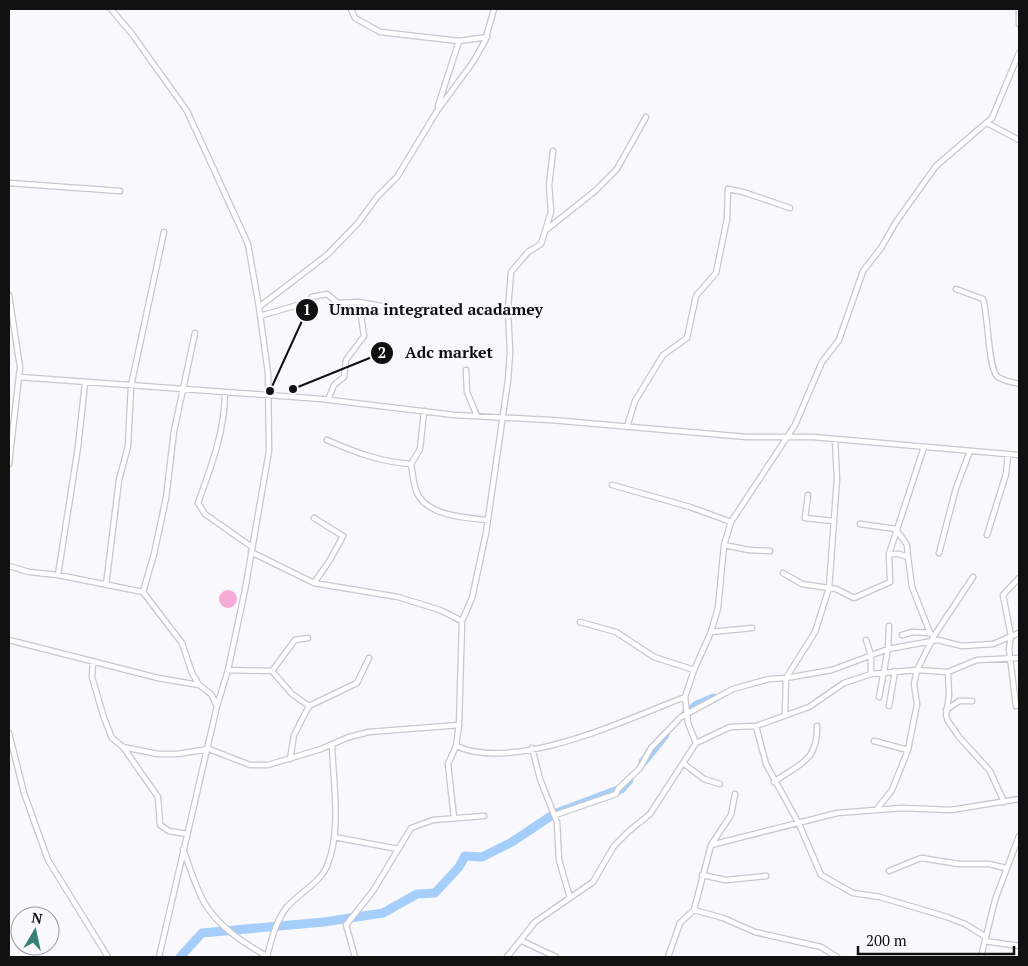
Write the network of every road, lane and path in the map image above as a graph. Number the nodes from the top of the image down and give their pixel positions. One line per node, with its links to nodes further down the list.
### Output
1 (111, 9): 23 (street)
2 (351, 9): 7 (street)
3 (494, 9): 6 (street)
4 (1019, 10): 5 (street)
5 (1019, 24)
6 (487, 37): 7 (street); 9 (street)
7 (459, 41): 9 (street)
8 (1019, 52): 11 (street)
9 (437, 111): 23 (street)
10 (646, 116): 17 (street)
11 (987, 124): 12 (street); 39 (street)
12 (1019, 140)
13 (553, 150): 17 (street)
14 (9, 183): 15 (street)
15 (120, 191)
16 (790, 208): 38 (street)
17 (545, 231): 37 (street)
18 (164, 232): 30 (street)
19 (956, 289): 29 (street)
20 (9, 295): 27 (street)
21 (359, 302): 22 (street); 24 (street); 34 (street)
22 (381, 306)
23 (259, 307): 24 (street)
24 (260, 316): 33 (street)
25 (195, 333): 31 (street)
26 (466, 370): 36 (street)
27 (19, 377): 28 (street); 46 (street)
28 (85, 383): 30 (street); 65 (street)
29 (1019, 384)
30 (131, 386): 31 (street); 69 (street)
31 (184, 390): 32 (street); 71 (street)
32 (225, 392): 33 (street); 58 (street)
33 (269, 395): 34 (street); 58 (street)
34 (328, 400): 35 (street)
35 (424, 411): 36 (street); 47 (street)
36 (477, 416): 37 (street)
37 (501, 418): 38 (street); 51 (street)
38 (627, 427): 39 (street)
39 (787, 436): 40 (street); 53 (street)
40 (835, 439): 42 (street); 52 (street)
41 (327, 440): 47 (street)
42 (924, 447): 43 (street); 55 (street)
43 (970, 451): 44 (street); 60 (street)
44 (1008, 454): 45 (street); 56 (street)
45 (1019, 455)
46 (9, 464)
47 (411, 464): 51 (street)
48 (612, 486): 53 (street)
49 (808, 495): 52 (street)
50 (314, 518): 68 (street)
51 (487, 520): 72 (street)
52 (833, 521): 70 (street)
53 (731, 522): 57 (street)
54 (860, 524): 55 (street)
55 (896, 529): 61 (street); 62 (street)
56 (987, 535)
57 (724, 545): 59 (street); 76 (street)
58 (251, 550): 68 (street); 90 (street)
59 (770, 551)
60 (939, 553)
61 (889, 554): 62 (street); 70 (street)
62 (908, 557): 80 (street)
63 (9, 566): 65 (street)
64 (783, 573): 70 (street)
65 (58, 575): 69 (street)
66 (973, 577): 80 (street)
67 (1019, 578): 79 (street)
68 (314, 583): 72 (street)
69 (106, 585): 71 (street)
70 (829, 588): 98 (street)
71 (143, 592): 99 (street)
72 (462, 621): 110 (street)
73 (580, 622): 91 (street)
74 (889, 626): 84 (street)
75 (752, 628): 76 (street)
76 (711, 632): 91 (street)
77 (1019, 633): 79 (street)
78 (902, 634): 80 (street)
79 (1011, 636): 80 (street); 88 (street)
80 (932, 637): 84 (street); 92 (street)
81 (308, 638): 93 (street)
82 (9, 640): 89 (street)
83 (866, 640): 85 (street)
84 (888, 649): 85 (street); 95 (street)
85 (871, 655): 97 (street); 98 (street)
86 (369, 658): 104 (street)
87 (1019, 658): 88 (street)
88 (1011, 660): 96 (street); 106 (street)
89 (93, 661): 99 (street); 118 (street)
90 (228, 670): 93 (street); 103 (street)
91 (694, 670): 100 (street)
92 (917, 670): 94 (street); 96 (street); 121 (street)
93 (272, 671): 104 (street)
94 (895, 671): 95 (street); 105 (street)
95 (884, 672): 97 (street); 101 (street)
96 (948, 672): 107 (street)
97 (871, 674): 109 (street)
98 (786, 678): 108 (street); 109 (street)
99 (199, 685): 103 (street)
100 (685, 697): 108 (street); 119 (street)
101 (879, 697)
102 (972, 701): 107 (street)
103 (217, 706): 120 (street)
104 (309, 706): 122 (street)
105 (889, 706)
106 (1016, 706)
107 (946, 710): 128 (street)
108 (687, 713): 115 (street); 131 (street)
109 (785, 714): 111 (street)
110 (459, 725): 116 (street); 117 (street)
111 (756, 726): 115 (street); 124 (street)
112 (817, 726): 124 (street)
113 (9, 733): 152 (street)
114 (874, 741): 121 (street)
115 (696, 743): 123 (street)
116 (332, 744): 122 (street); 136 (street)
117 (456, 746): 119 (street); 132 (street)
118 (123, 747): 120 (street); 134 (street)
119 (532, 748): 131 (street)
120 (209, 749): 122 (street); 134 (street)
121 (908, 750): 129 (street)
122 (290, 759)
123 (683, 763): 125 (street); 146 (street)
124 (774, 782): 133 (street)
125 (720, 784)
126 (735, 794): 137 (street)
127 (1019, 799): 128 (street)
128 (1004, 802): 129 (street)
129 (877, 809): 133 (street)
130 (484, 816): 132 (street)
131 (555, 816): 146 (street)
132 (454, 818): 139 (street)
133 (799, 824): 137 (street); 148 (street)
134 (187, 834): 138 (street)
135 (1019, 836): 140 (street)
136 (334, 837): 139 (street); 154 (street)
137 (711, 846): 144 (street)
138 (183, 849): 151 (street); 153 (street)
139 (398, 849): 155 (street)
140 (1012, 850): 141 (street); 142 (street)
141 (1019, 852)
142 (1006, 868): 143 (street); 148 (street)
143 (889, 871)
144 (702, 875): 145 (street); 147 (street)
145 (766, 876)
146 (570, 898): 149 (street)
147 (694, 910): 158 (street); 159 (street)
148 (985, 939): 150 (street); 160 (street)
149 (522, 941): 156 (street); 157 (street)
150 (1019, 946)
151 (259, 954): 154 (street)
152 (108, 957)
153 (159, 957)
154 (268, 957)
155 (354, 957)
156 (507, 957)
157 (556, 957)
158 (668, 957)
159 (837, 957)
160 (980, 957)

